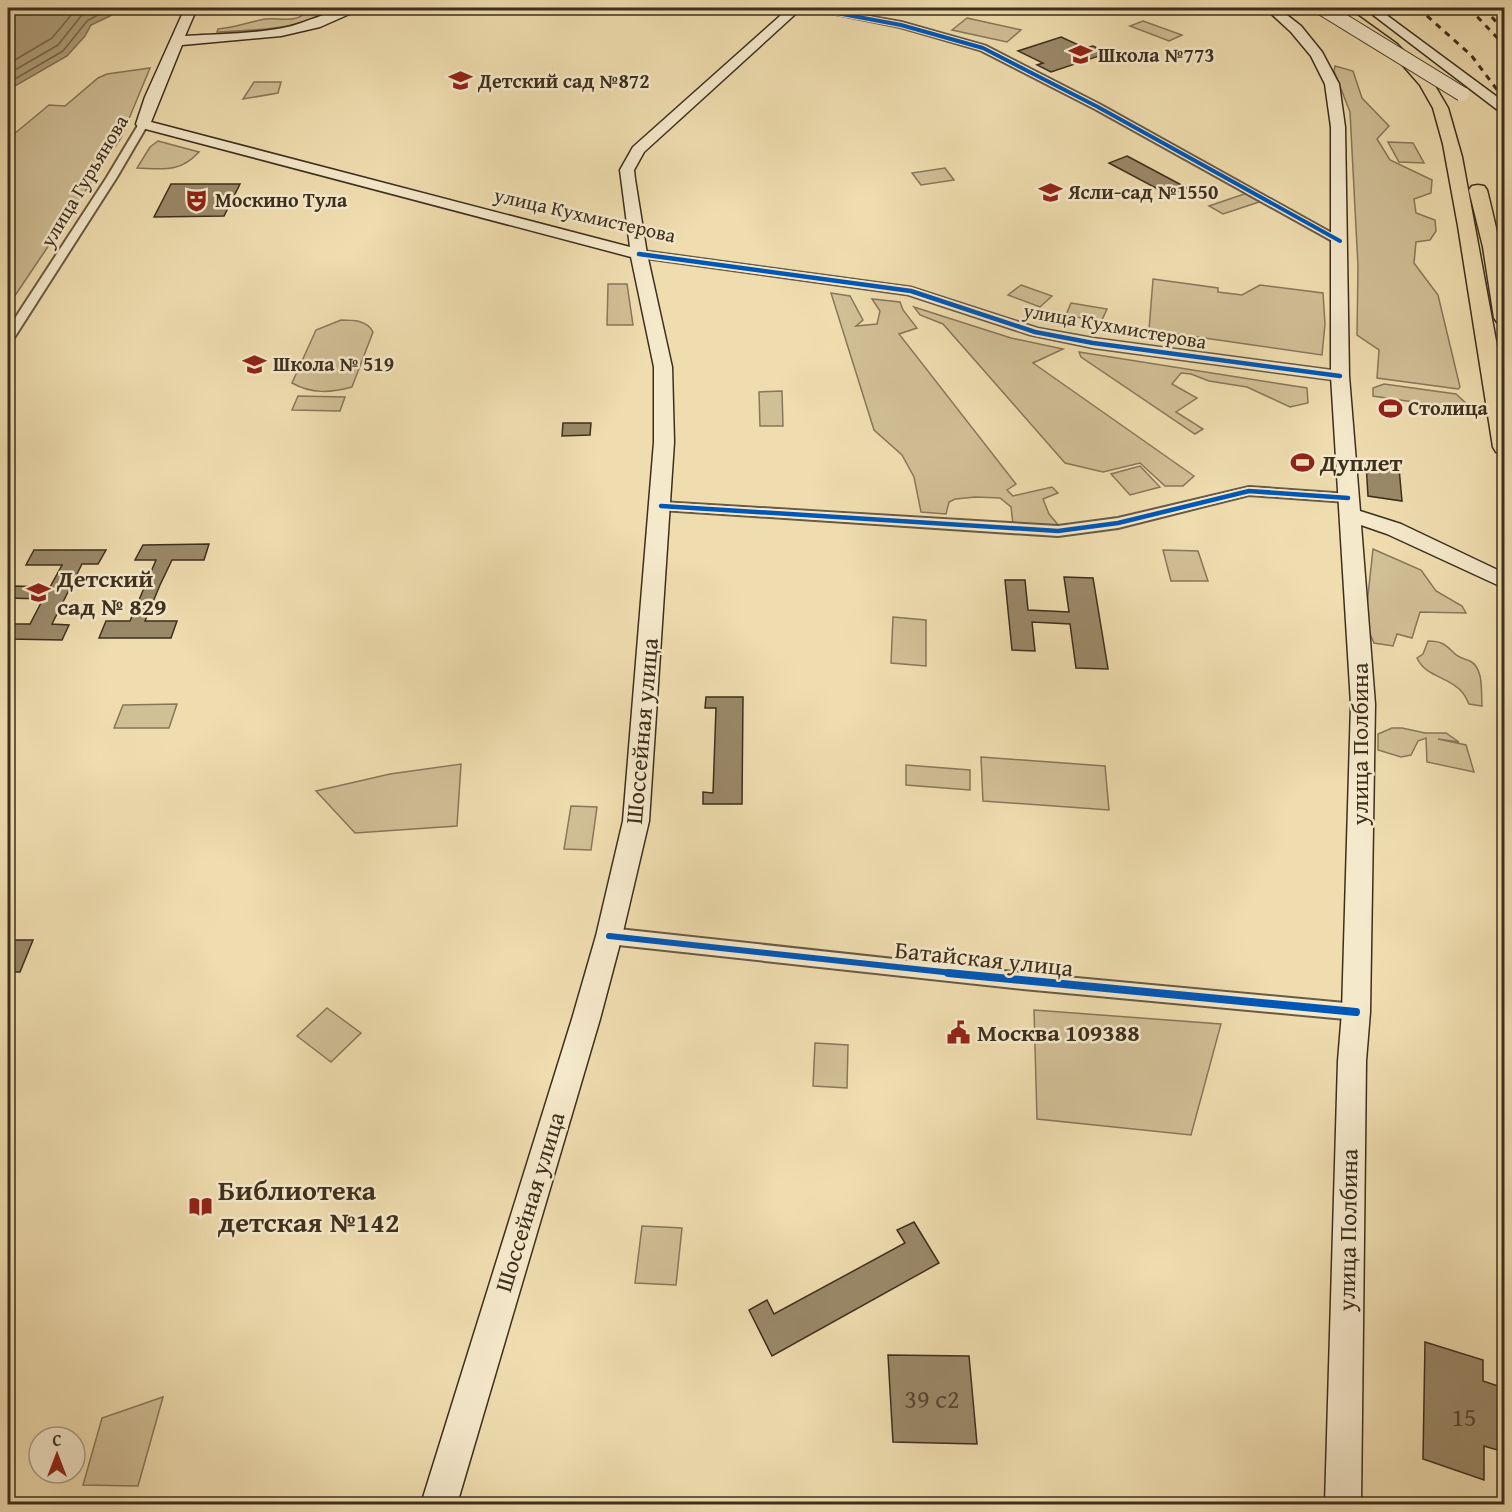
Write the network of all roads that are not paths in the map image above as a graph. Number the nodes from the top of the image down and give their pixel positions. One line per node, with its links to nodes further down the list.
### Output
1 (191, 8): 10 (main road, улица Гурьянова)
2 (348, 8): 10 (main road)
3 (796, 8): 15 (main road, Шоссейная улица)
4 (810, 8): 14 (street)
5 (1271, 8): 14 (main road, улица Полбина)
6 (1322, 8): 13 (main road, bridge)
7 (1338, 8): 19 (main road)
8 (1351, 8): 16 (main road)
9 (1370, 8): 11 (main road)
10 (177, 41): 12 (main road, улица Гурьянова)
11 (1504, 108)
12 (143, 124): 15 (main road, улица Кухмистерова); 17 (street, улица Гурьянова)
13 (1504, 125)
14 (1340, 241): 18 (main road, улица Полбина)
15 (639, 254): 18 (street, улица Кухмистерова); 20 (main road, Шоссейная улица)
16 (1504, 318)
17 (8, 338)
18 (1340, 376): 21 (main road, улица Полбина)
19 (1504, 447)
20 (661, 506): 21 (street); 23 (main road, Шоссейная улица)
21 (1349, 506): 22 (main road); 24 (main road, улица Полбина)
22 (1500, 578)
23 (609, 936): 24 (street, Батайская улица); 25 (main road, Шоссейная улица)
24 (1356, 1012): 26 (main road, улица Полбина)
25 (439, 1504)
26 (1343, 1504)

